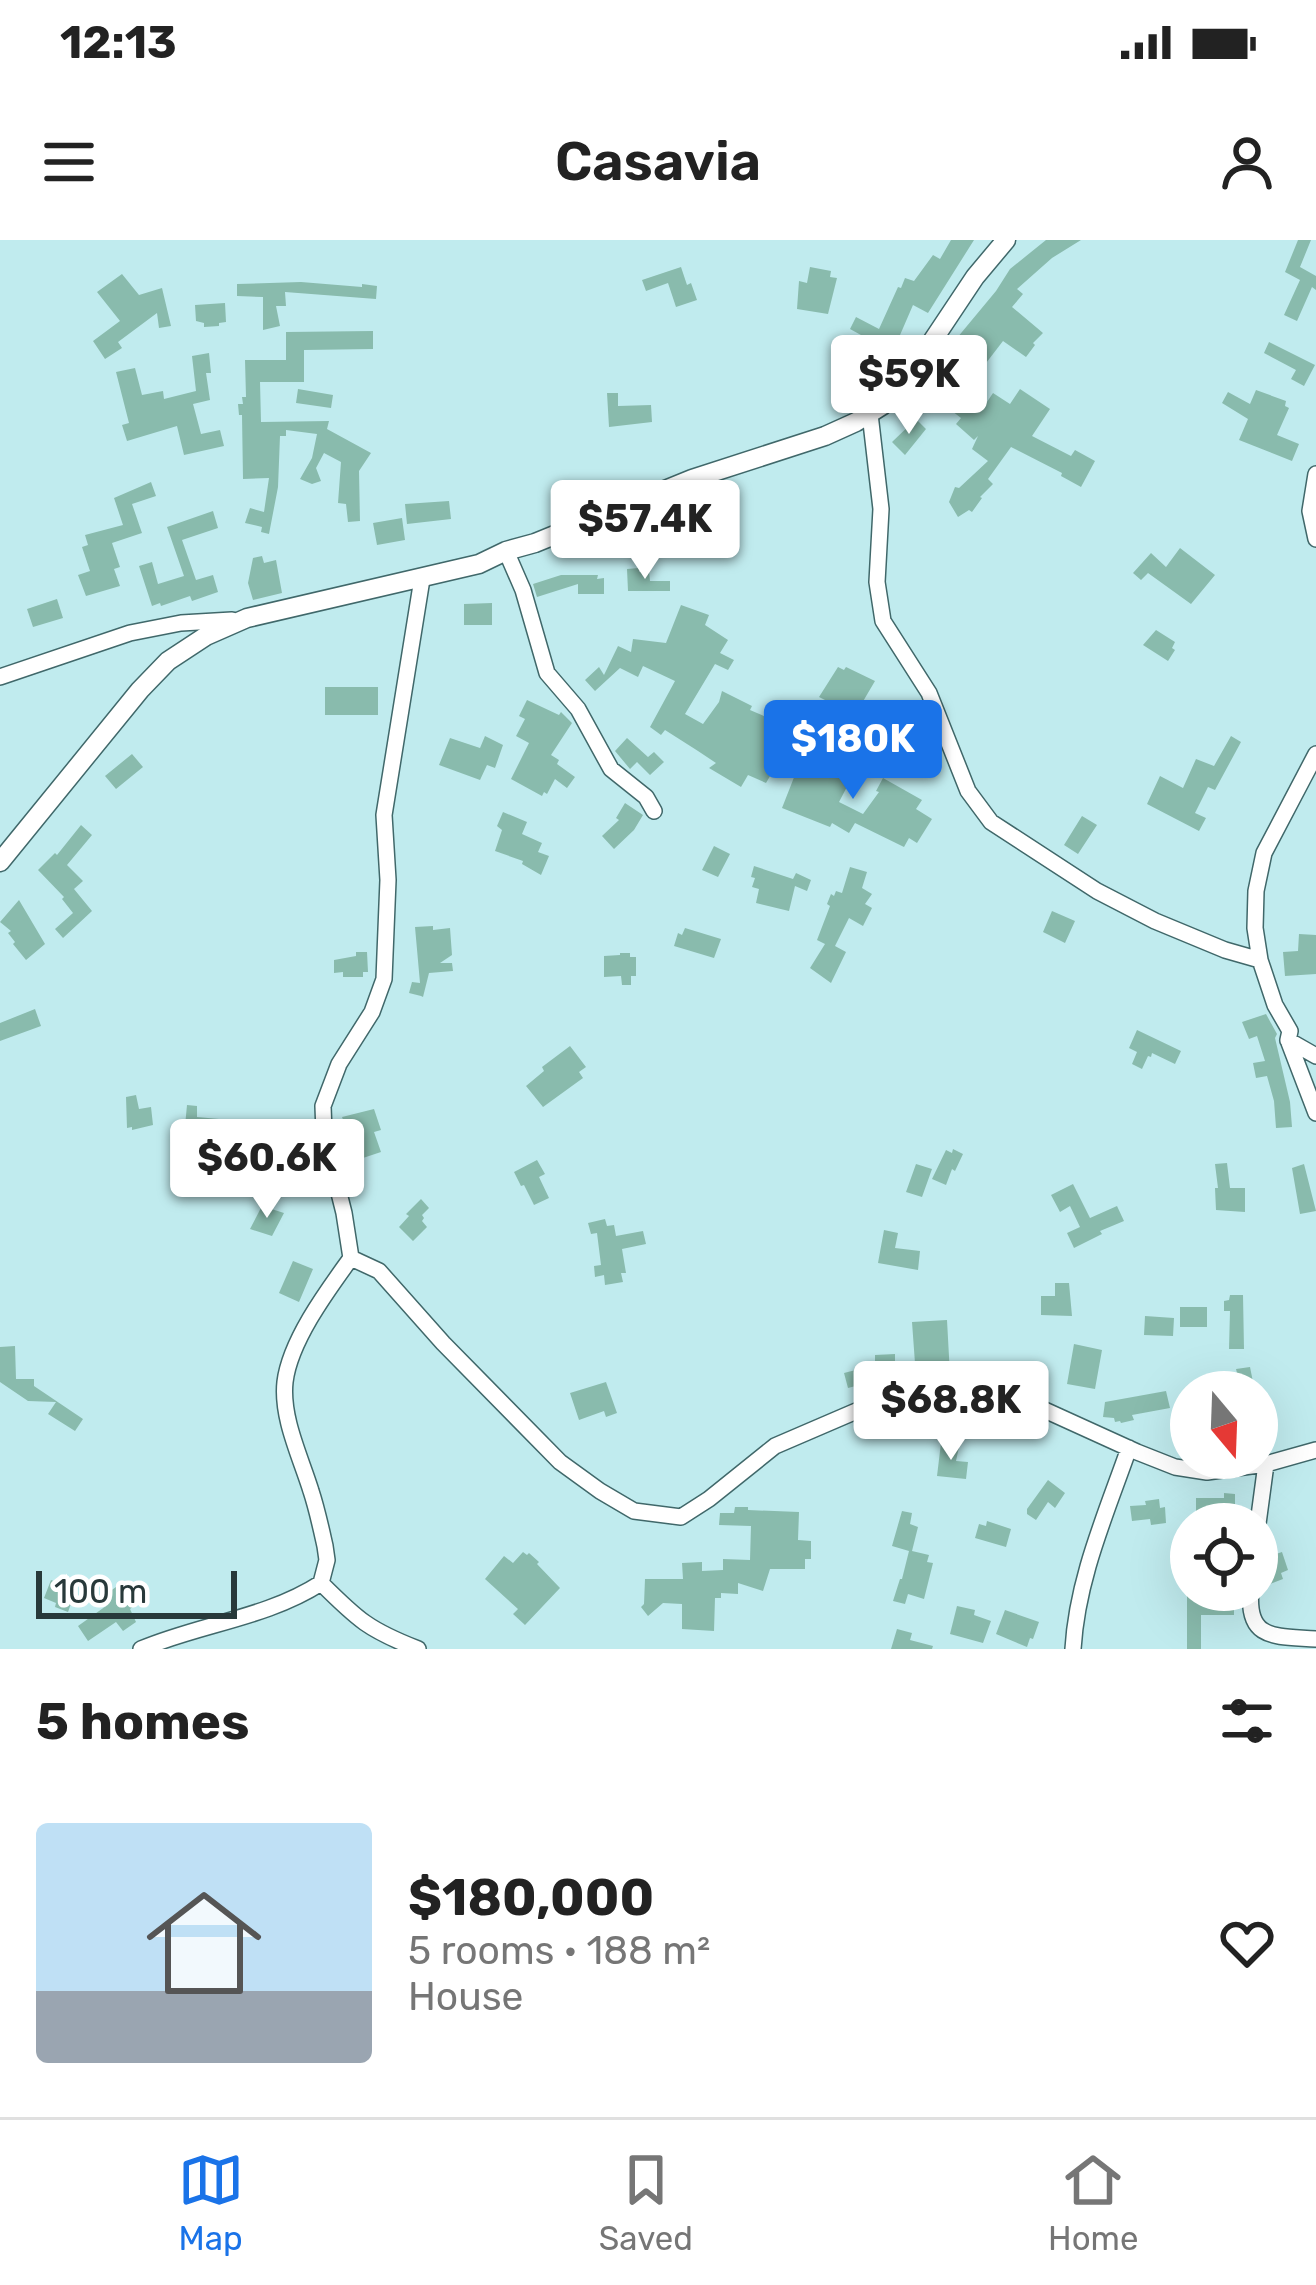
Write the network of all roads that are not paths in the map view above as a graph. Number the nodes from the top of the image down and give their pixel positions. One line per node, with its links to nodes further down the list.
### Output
1 (1006, 240): 2 (street)
2 (870, 414): 6 (street); 13 (street)
3 (1316, 474): 4 (street)
4 (1316, 484): 5 (street)
5 (1316, 538)
6 (506, 551): 7 (street); 11 (street)
7 (422, 579): 8 (street); 17 (street)
8 (247, 617): 9 (street); 12 (street)
9 (0, 676)
10 (1316, 754): 13 (street)
11 (654, 811)
12 (0, 862)
13 (1260, 960): 14 (street)
14 (1288, 1040): 15 (street); 16 (street)
15 (1316, 1056)
16 (1316, 1113)
17 (351, 1258): 18 (street); 22 (street)
18 (1130, 1448): 21 (street); 27 (street)
19 (1316, 1450): 20 (street)
20 (1278, 1461)
21 (1170, 1465)
22 (321, 1583): 25 (street); 26 (street)
23 (1251, 1611): 24 (street)
24 (1316, 1639)
25 (141, 1649)
26 (418, 1649)
27 (1073, 1649)

